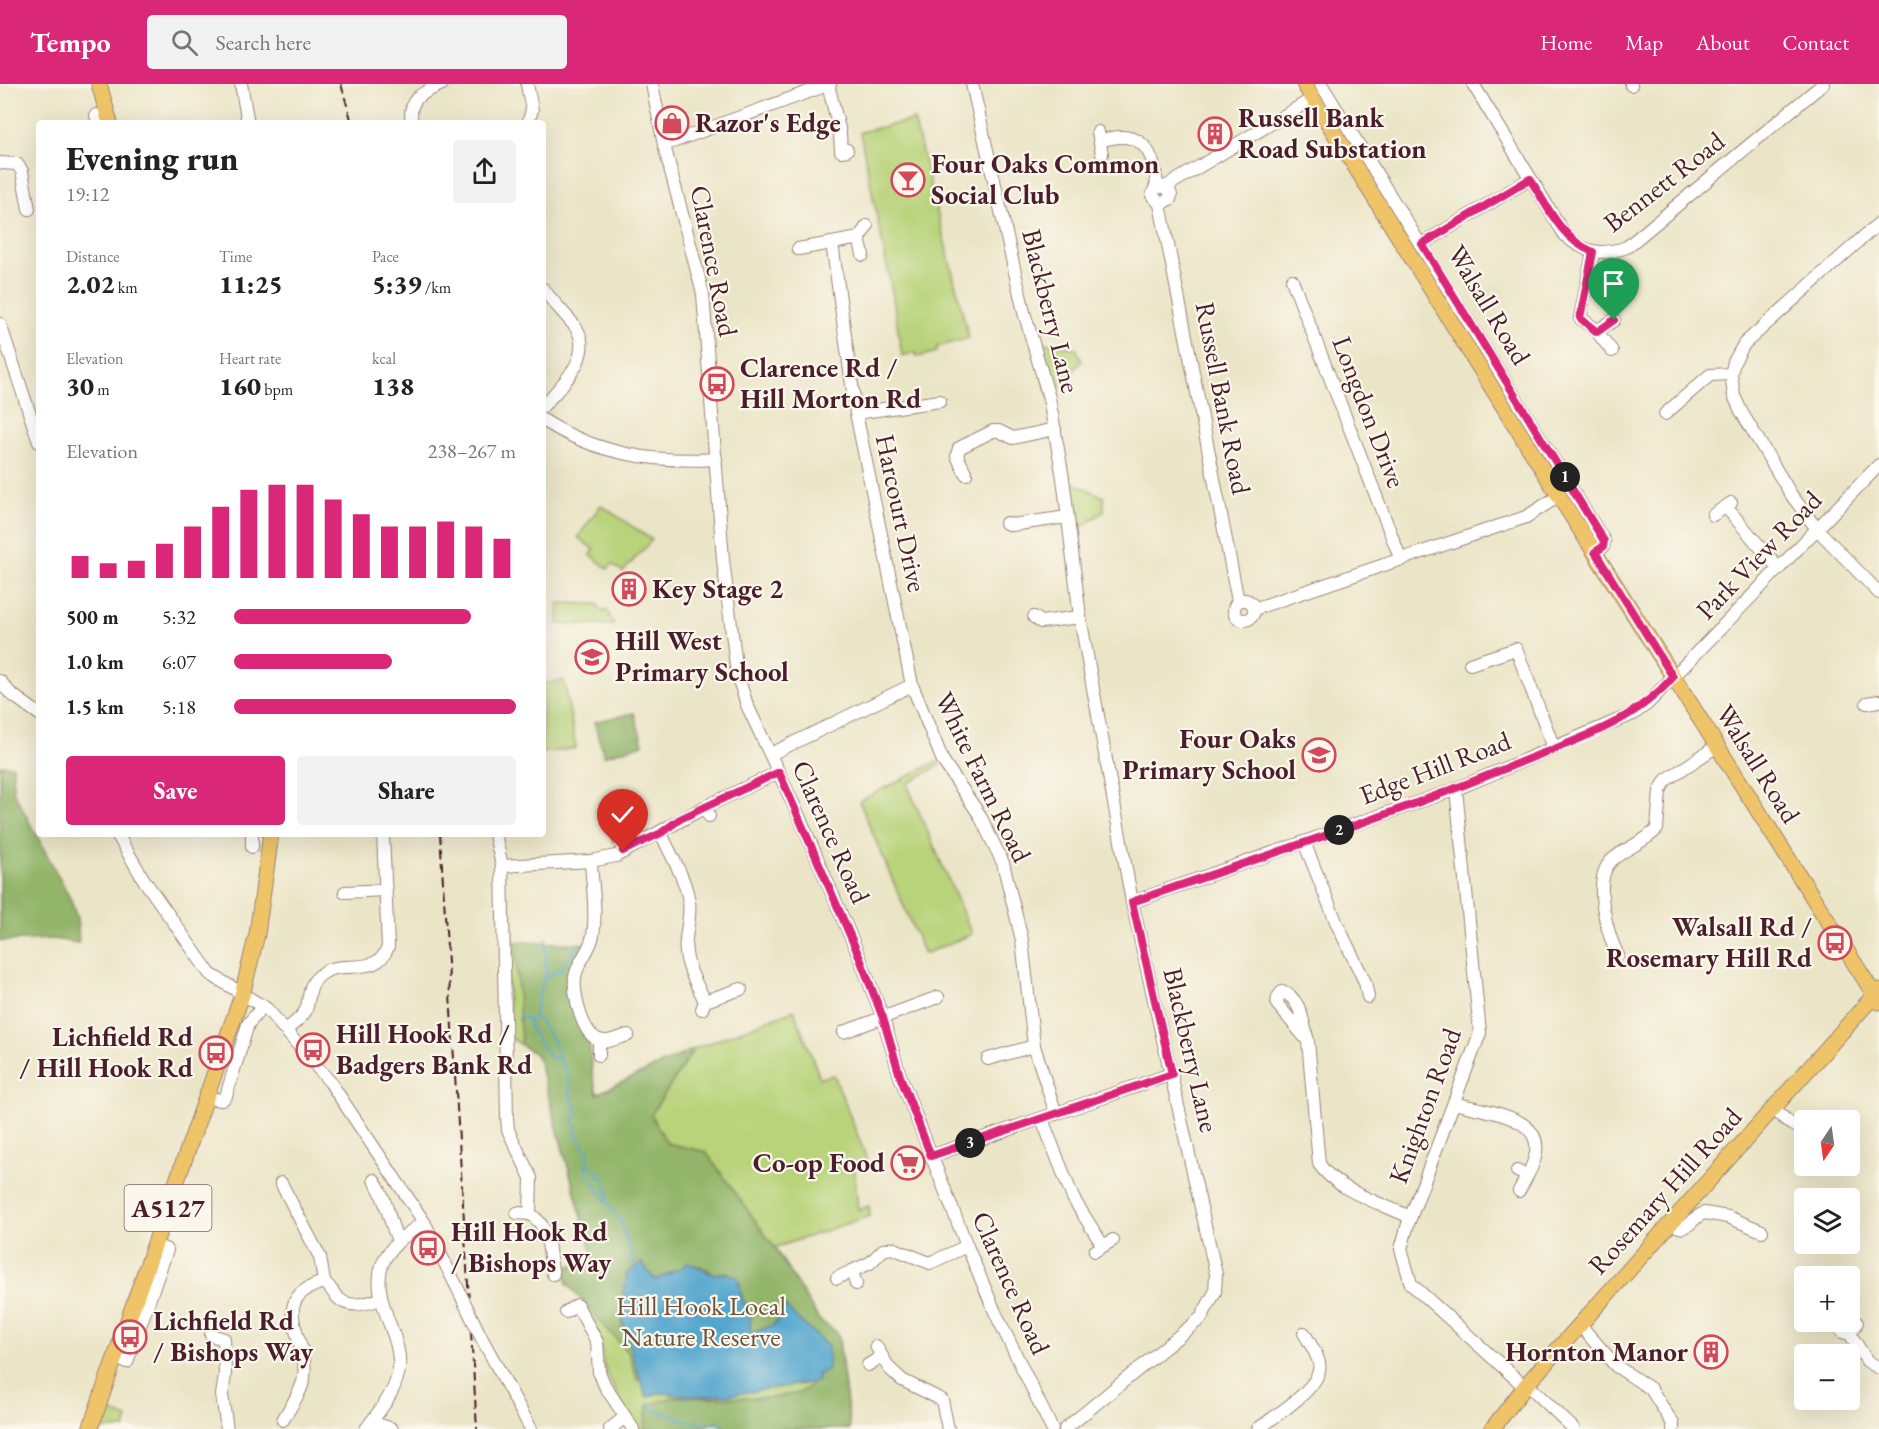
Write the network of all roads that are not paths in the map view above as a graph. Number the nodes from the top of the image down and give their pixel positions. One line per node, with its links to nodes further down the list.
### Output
1 (99, 84): 13 (main road)
2 (241, 84): 14 (street)
3 (442, 84): 15 (street)
4 (527, 84): 16 (street)
5 (652, 84): 17 (street, Clarence Road)
6 (829, 84): 17 (street); 18 (street)
7 (972, 84): 44 (street, Blackberry Lane)
8 (1304, 84): 12 (main road, Walsall Road)
9 (1321, 84): 28 (street, Walsall Road)
10 (1473, 84): 21 (street, Bennett Road)
11 (1823, 84): 30 (street, Bennett Road)
12 (1312, 99): 22 (street); 49 (main road, Walsall Road)
13 (109, 120)
14 (247, 120)
15 (412, 120)
16 (529, 120)
17 (664, 146): 46 (street, Clarence Road)
18 (841, 151)
19 (1102, 154): 22 (street)
20 (0, 163): 23 (street)
21 (1530, 179): 28 (street); 30 (street, Bennett Road)
22 (1162, 186): 55 (street, Russell Bank Road)
23 (29, 209)
24 (1879, 224): 38 (street)
25 (867, 226): 26 (street)
26 (859, 238): 27 (street); 31 (street)
27 (832, 243): 29 (street); 41 (street, Harcourt Drive)
28 (1422, 244): 54 (street, Walsall Road)
29 (798, 249)
30 (1593, 252): 36 (street)
31 (863, 255)
32 (1292, 280): 55 (street, Longdon Drive)
33 (546, 293): 40 (street)
34 (1614, 320): 36 (street)
35 (0, 324): 45 (street)
36 (1597, 332): 37 (street)
37 (1612, 351)
38 (1731, 374): 42 (street); 53 (street)
39 (940, 401): 41 (street)
40 (546, 403)
41 (856, 413): 63 (street, Harcourt Drive)
42 (1665, 414)
43 (546, 422): 46 (street)
44 (1055, 429): 48 (street); 51 (street, Blackberry Lane)
45 (36, 433)
46 (716, 459): 67 (street, Clarence Road)
47 (1879, 465): 53 (street, Park View Road)
48 (966, 474)
49 (1559, 496): 54 (main road, Walsall Road); 55 (street, Russell Bank Road)
50 (1713, 514): 56 (street)
51 (1067, 517): 52 (street); 59 (street, Blackberry Lane)
52 (1006, 523)
53 (1817, 529): 56 (street, Park View Road); 57 (street)
54 (1595, 552): 61 (main road, Walsall Road)
55 (1401, 561)
56 (1779, 569): 61 (street, Park View Road)
57 (1879, 593)
58 (1034, 617): 59 (street)
59 (1080, 617): 82 (street, Blackberry Lane)
60 (1470, 664): 66 (street)
61 (1673, 677): 65 (main road, Walsall Road); 66 (street, Edge Hill Road)
62 (0, 681): 64 (street)
63 (912, 685): 67 (street, White Farm Road); 96 (street, White Farm Road)
64 (36, 712)
65 (1717, 746): 83 (street); 86 (main road, Walsall Road)
66 (1554, 748): 69 (street, Edge Hill Road)
67 (771, 754): 68 (street, Clarence Road)
68 (779, 772): 71 (street); 90 (street, Clarence Road)
69 (1456, 789): 76 (street, Edge Hill Road); 101 (street, Knighton Road)
70 (606, 813): 77 (street)
71 (661, 833): 77 (street); 84 (street)
72 (119, 837): 85 (street)
73 (271, 837): 85 (main road, A5127)
74 (383, 837): 80 (street)
75 (496, 837): 79 (street)
76 (1304, 842): 82 (street, Edge Hill Road); 88 (street)
77 (623, 851): 78 (street)
78 (591, 861): 79 (street); 94 (street)
79 (502, 866): 118 (street)
80 (386, 890): 81 (street); 91 (street)
81 (345, 892)
82 (1132, 902): 99 (street, Blackberry Lane)
83 (1618, 956)
84 (741, 989)
85 (242, 995): 89 (street); 100 (main road, A5127)
86 (1878, 996): 102 (main road, Rosemary Hill Road)
87 (938, 997): 90 (street)
88 (1368, 997)
89 (263, 1006): 91 (street); 100 (street)
90 (883, 1018): 92 (street); 106 (street, Clarence Road)
91 (286, 1030): 111 (street)
92 (844, 1032)
93 (628, 1035): 94 (street)
94 (599, 1040): 97 (street)
95 (1308, 1041): 110 (street)
96 (1034, 1046): 98 (street); 103 (street, White Farm Road)
97 (599, 1055)
98 (988, 1059)
99 (1172, 1074): 103 (street); 146 (street, Blackberry Lane)
100 (206, 1098): 138 (main road, A5127)
101 (1454, 1103): 109 (street); 110 (street, Knighton Road)
102 (1773, 1109): 105 (street); 112 (main road, Rosemary Hill Road)
103 (1056, 1114): 104 (street)
104 (1042, 1119): 106 (street); 116 (street)
105 (1794, 1125)
106 (931, 1156): 115 (street, Clarence Road)
107 (374, 1180): 114 (street)
108 (281, 1183): 120 (street)
109 (1519, 1191)
110 (1410, 1217): 132 (street, Knighton Road)
111 (424, 1222): 114 (street); 141 (street, bridge)
112 (1671, 1222): 113 (street); 124 (main road, Rosemary Hill Road)
113 (1762, 1231)
114 (398, 1240): 122 (street)
115 (967, 1246): 117 (street); 145 (street, Clarence Road)
116 (1104, 1246)
117 (852, 1271): 119 (street); 121 (street)
118 (553, 1274)
119 (837, 1278)
120 (324, 1282): 122 (street); 134 (street)
121 (856, 1284)
122 (381, 1299): 137 (street)
123 (566, 1312): 135 (street)
124 (1579, 1324): 132 (main road, Rosemary Hill Road); 150 (street)
125 (226, 1326): 129 (street)
126 (1303, 1332): 147 (street)
127 (1847, 1332): 131 (street)
128 (211, 1335): 129 (street)
129 (224, 1339): 139 (street)
130 (868, 1365): 144 (street)
131 (1879, 1368)
132 (1526, 1385): 148 (main road, Rosemary Hill Road); 149 (street, Knighton Road)
133 (279, 1398): 134 (street)
134 (291, 1404): 136 (street)
135 (626, 1417): 142 (street); 143 (street)
136 (284, 1420)
137 (368, 1426): 140 (street)
138 (90, 1429)
139 (227, 1429)
140 (392, 1429)
141 (531, 1429)
142 (610, 1429)
143 (633, 1429)
144 (948, 1429)
145 (1052, 1429)
146 (1065, 1429)
147 (1258, 1429)
148 (1492, 1429)
149 (1574, 1429)
150 (1673, 1429)

